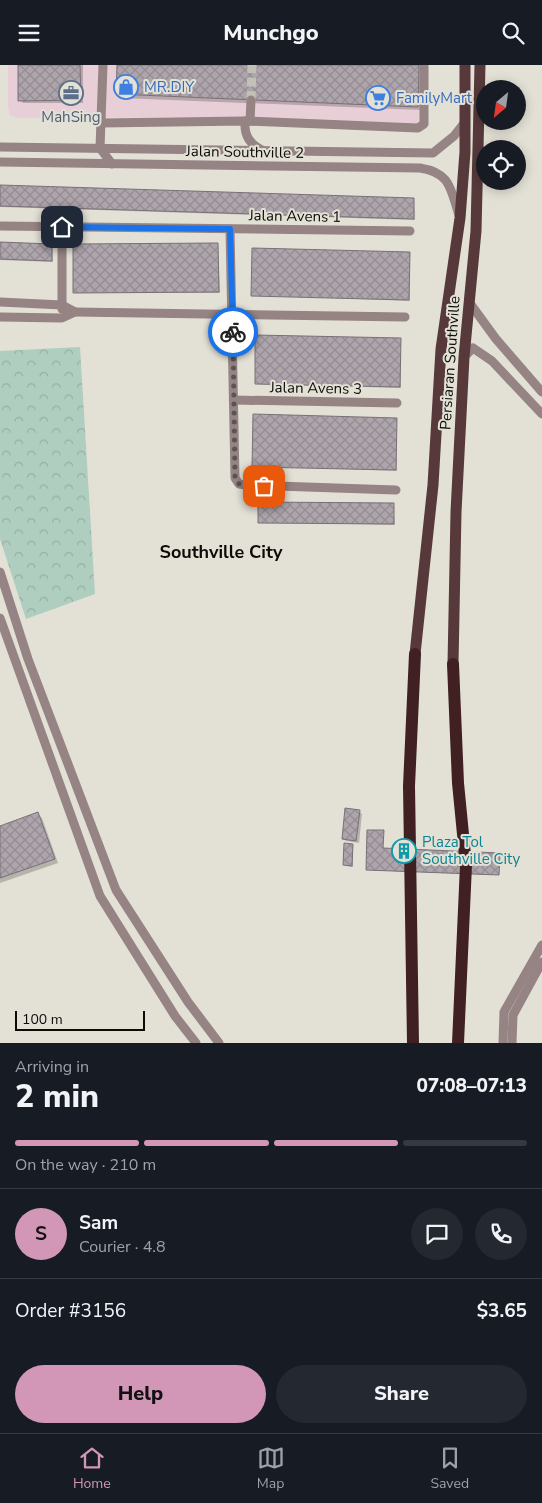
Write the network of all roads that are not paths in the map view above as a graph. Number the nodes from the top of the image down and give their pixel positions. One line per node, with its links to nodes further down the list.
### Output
1 (103, 65): 8 (street)
2 (424, 65): 6 (street)
3 (465, 65): 7 (main road, Persiaran Southville)
4 (480, 65): 20 (main road, Persiaran Southville)
5 (251, 100): 6 (street)
6 (247, 121): 8 (street); 11 (street)
7 (465, 122): 11 (street, Jalan Southville 2); 14 (main road, Persiaran Southville)
8 (101, 123): 10 (street)
9 (0, 147): 10 (street, Jalan Southville 2)
10 (100, 148): 11 (street, Jalan Southville 2); 13 (street)
11 (267, 152)
12 (0, 162): 13 (street, Jalan Southville 2)
13 (112, 164): 14 (street, Jalan Southville 2)
14 (460, 217): 37 (main road, Persiaran Southville)
15 (0, 226): 16 (street, Jalan Avens 1)
16 (62, 227): 17 (street, Jalan Avens 1); 22 (street)
17 (230, 229): 18 (street, Jalan Avens 1); 24 (street)
18 (410, 231)
19 (1, 302): 21 (street); 25 (street)
20 (469, 302): 29 (main road, Persiaran Southville); 30 (street)
21 (33, 303): 22 (street); 27 (street)
22 (62, 305): 23 (street); 28 (street)
23 (75, 312): 24 (street); 28 (street)
24 (232, 316): 26 (street); 31 (street)
25 (1, 317): 27 (street)
26 (405, 317)
27 (34, 318): 28 (street)
28 (62, 318)
29 (464, 357): 33 (street); 38 (main road, Persiaran Southville)
30 (542, 392)
31 (234, 400): 32 (street, Jalan Avens 3); 34 (street)
32 (397, 403)
33 (542, 414)
34 (396, 490)
35 (0, 572): 39 (street)
36 (0, 618): 40 (street)
37 (415, 654): 45 (highway)
38 (453, 664): 46 (highway)
39 (116, 890): 40 (street); 44 (street)
40 (100, 896): 43 (street)
41 (542, 945): 47 (street)
42 (542, 962): 48 (street)
43 (196, 1043)
44 (219, 1043)
45 (413, 1043)
46 (458, 1043)
47 (503, 1043)
48 (512, 1043)

